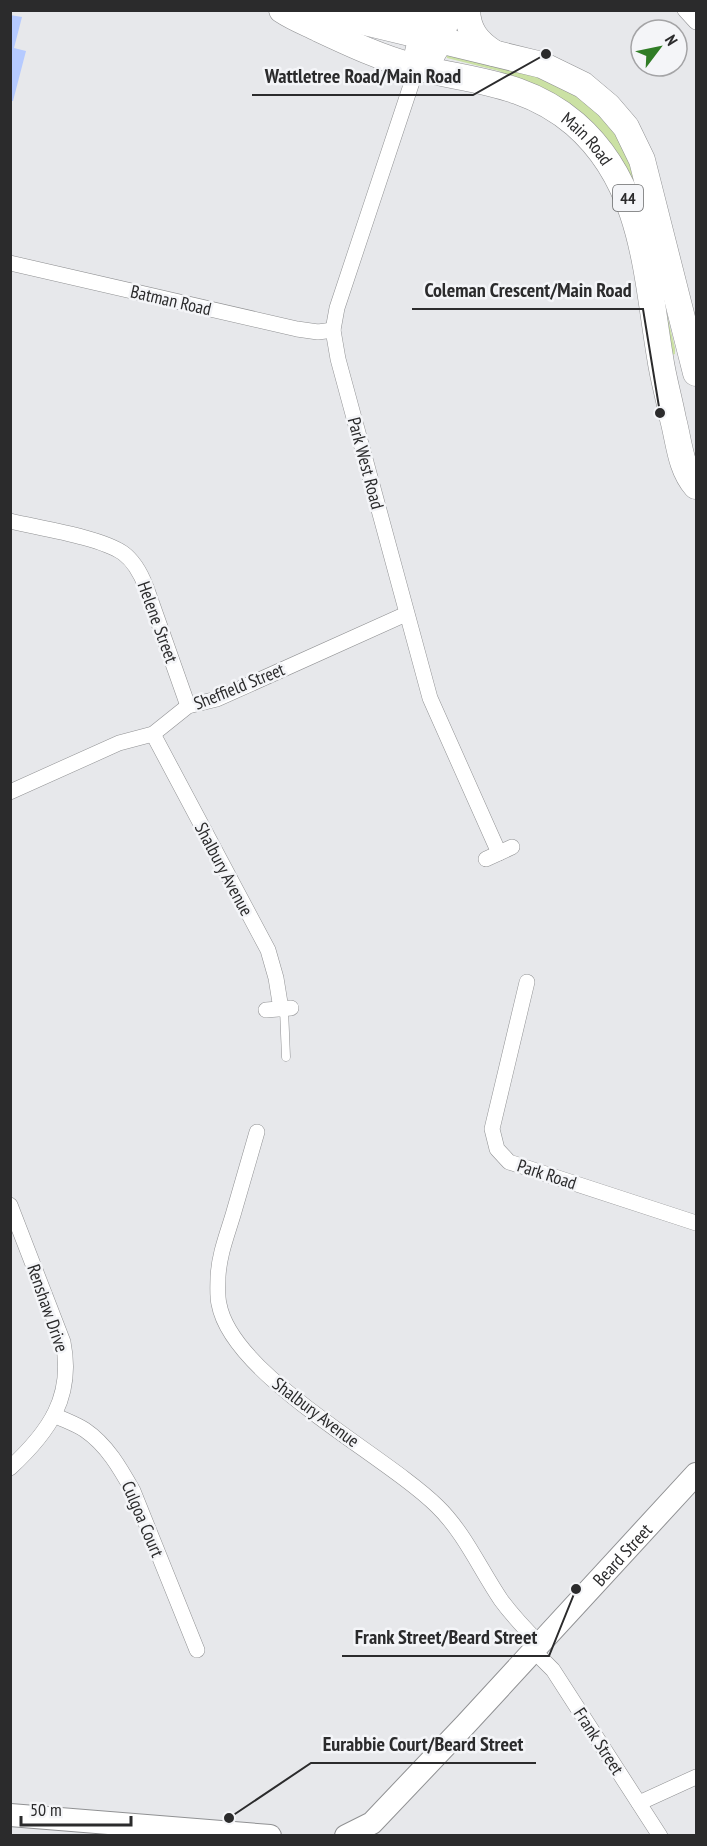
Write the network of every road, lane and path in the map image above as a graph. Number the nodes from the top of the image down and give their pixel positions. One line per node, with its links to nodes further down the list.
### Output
1 (282, 10): 12 (main road, Main Road / 44)
2 (315, 10): 8 (main road, Main Road / 44)
3 (411, 10): 8 (main road)
4 (429, 10): 10 (main road)
5 (449, 10): 10 (main road)
6 (467, 10): 11 (main road)
7 (685, 10): 9 (street)
8 (362, 22): 10 (main road, Main Road / 44)
9 (696, 22)
10 (430, 39): 11 (main road, Main Road / 44); 12 (main road)
11 (494, 53): 15 (main road, Main Road / 44)
12 (417, 67): 14 (street, Park West Road); 16 (main road, Main Road / 44)
13 (10, 263): 14 (street, Batman Road)
14 (333, 330): 19 (street, Park West Road)
15 (696, 371): 16 (main road)
16 (664, 378): 17 (main road, Main Road / 44)
17 (696, 487)
18 (10, 521): 20 (street, Helene Street)
19 (405, 614): 20 (street, Sheffield Street); 23 (street, Park West Road)
20 (188, 706): 21 (street, Sheffield Street)
21 (153, 734): 22 (street, Sheffield Street); 25 (street, Shalbury Avenue)
22 (10, 792)
23 (499, 853)
24 (527, 982): 29 (street, Park Road)
25 (280, 1009): 26 (lane, Shalbury Avenue)
26 (286, 1057)
27 (257, 1131): 33 (street, Shalbury Avenue)
28 (10, 1205): 30 (street, Renshaw Drive)
29 (696, 1223)
30 (54, 1415): 31 (street, Renshaw Drive); 34 (street, Culgoa Court)
31 (10, 1468)
32 (696, 1474): 33 (street, Beard Street)
33 (537, 1647): 36 (street, Frank Street); 39 (street, Beard Street)
34 (197, 1650)
35 (696, 1777): 36 (street)
36 (639, 1803): 40 (street, Frank Street)
37 (10, 1815): 38 (street)
38 (270, 1836)
39 (345, 1836)
40 (660, 1836)

